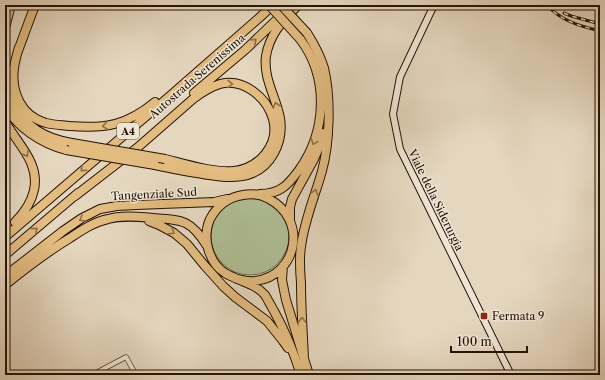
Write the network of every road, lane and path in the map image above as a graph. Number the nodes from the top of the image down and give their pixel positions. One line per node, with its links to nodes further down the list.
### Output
1 (11, 5): 10 (highway)
2 (35, 5): 11 (highway)
3 (269, 5): 16 (highway, one-way to 16, bridge)
4 (273, 5): 9 (highway, Autostrada Serenissima / A4)
5 (281, 5): 13 (highway, bridge)
6 (292, 5): 17 (highway, Autostrada Serenissima / A4, one-way to 6)
7 (298, 5): 15 (highway, one-way to 7, bridge)
8 (434, 5): 34 (street, Viale della Siderurgia)
9 (251, 25): 11 (highway, one-way to 11); 22 (highway, Autostrada Serenissima / A4, one-way to 22)
10 (5, 28)
11 (19, 47): 15 (highway)
12 (5, 103): 15 (highway)
13 (328, 108): 20 (highway); 29 (highway, one-way to 13)
14 (5, 121): 21 (highway, one-way to 21)
15 (69, 146): 17 (highway, one-way to 15, bridge)
16 (257, 194): 18 (highway); 20 (highway)
17 (75, 196): 24 (highway, Autostrada Serenissima / A4, one-way to 17)
18 (230, 199): 23 (highway); 26 (highway, Tangenziale Sud, one-way to 26)
19 (137, 217): 23 (highway, Tangenziale Sud); 28 (highway, Tangenziale Sud); 29 (highway, one-way to 29)
20 (290, 219): 25 (highway)
21 (5, 231)
22 (5, 237)
23 (207, 246): 27 (highway)
24 (5, 255)
25 (283, 266): 27 (highway); 29 (highway)
26 (5, 276)
27 (237, 279): 29 (highway)
28 (5, 285)
29 (301, 361): 32 (highway); 33 (highway)
30 (92, 375): 31 (street)
31 (136, 375)
32 (301, 375)
33 (309, 375)
34 (511, 375)

